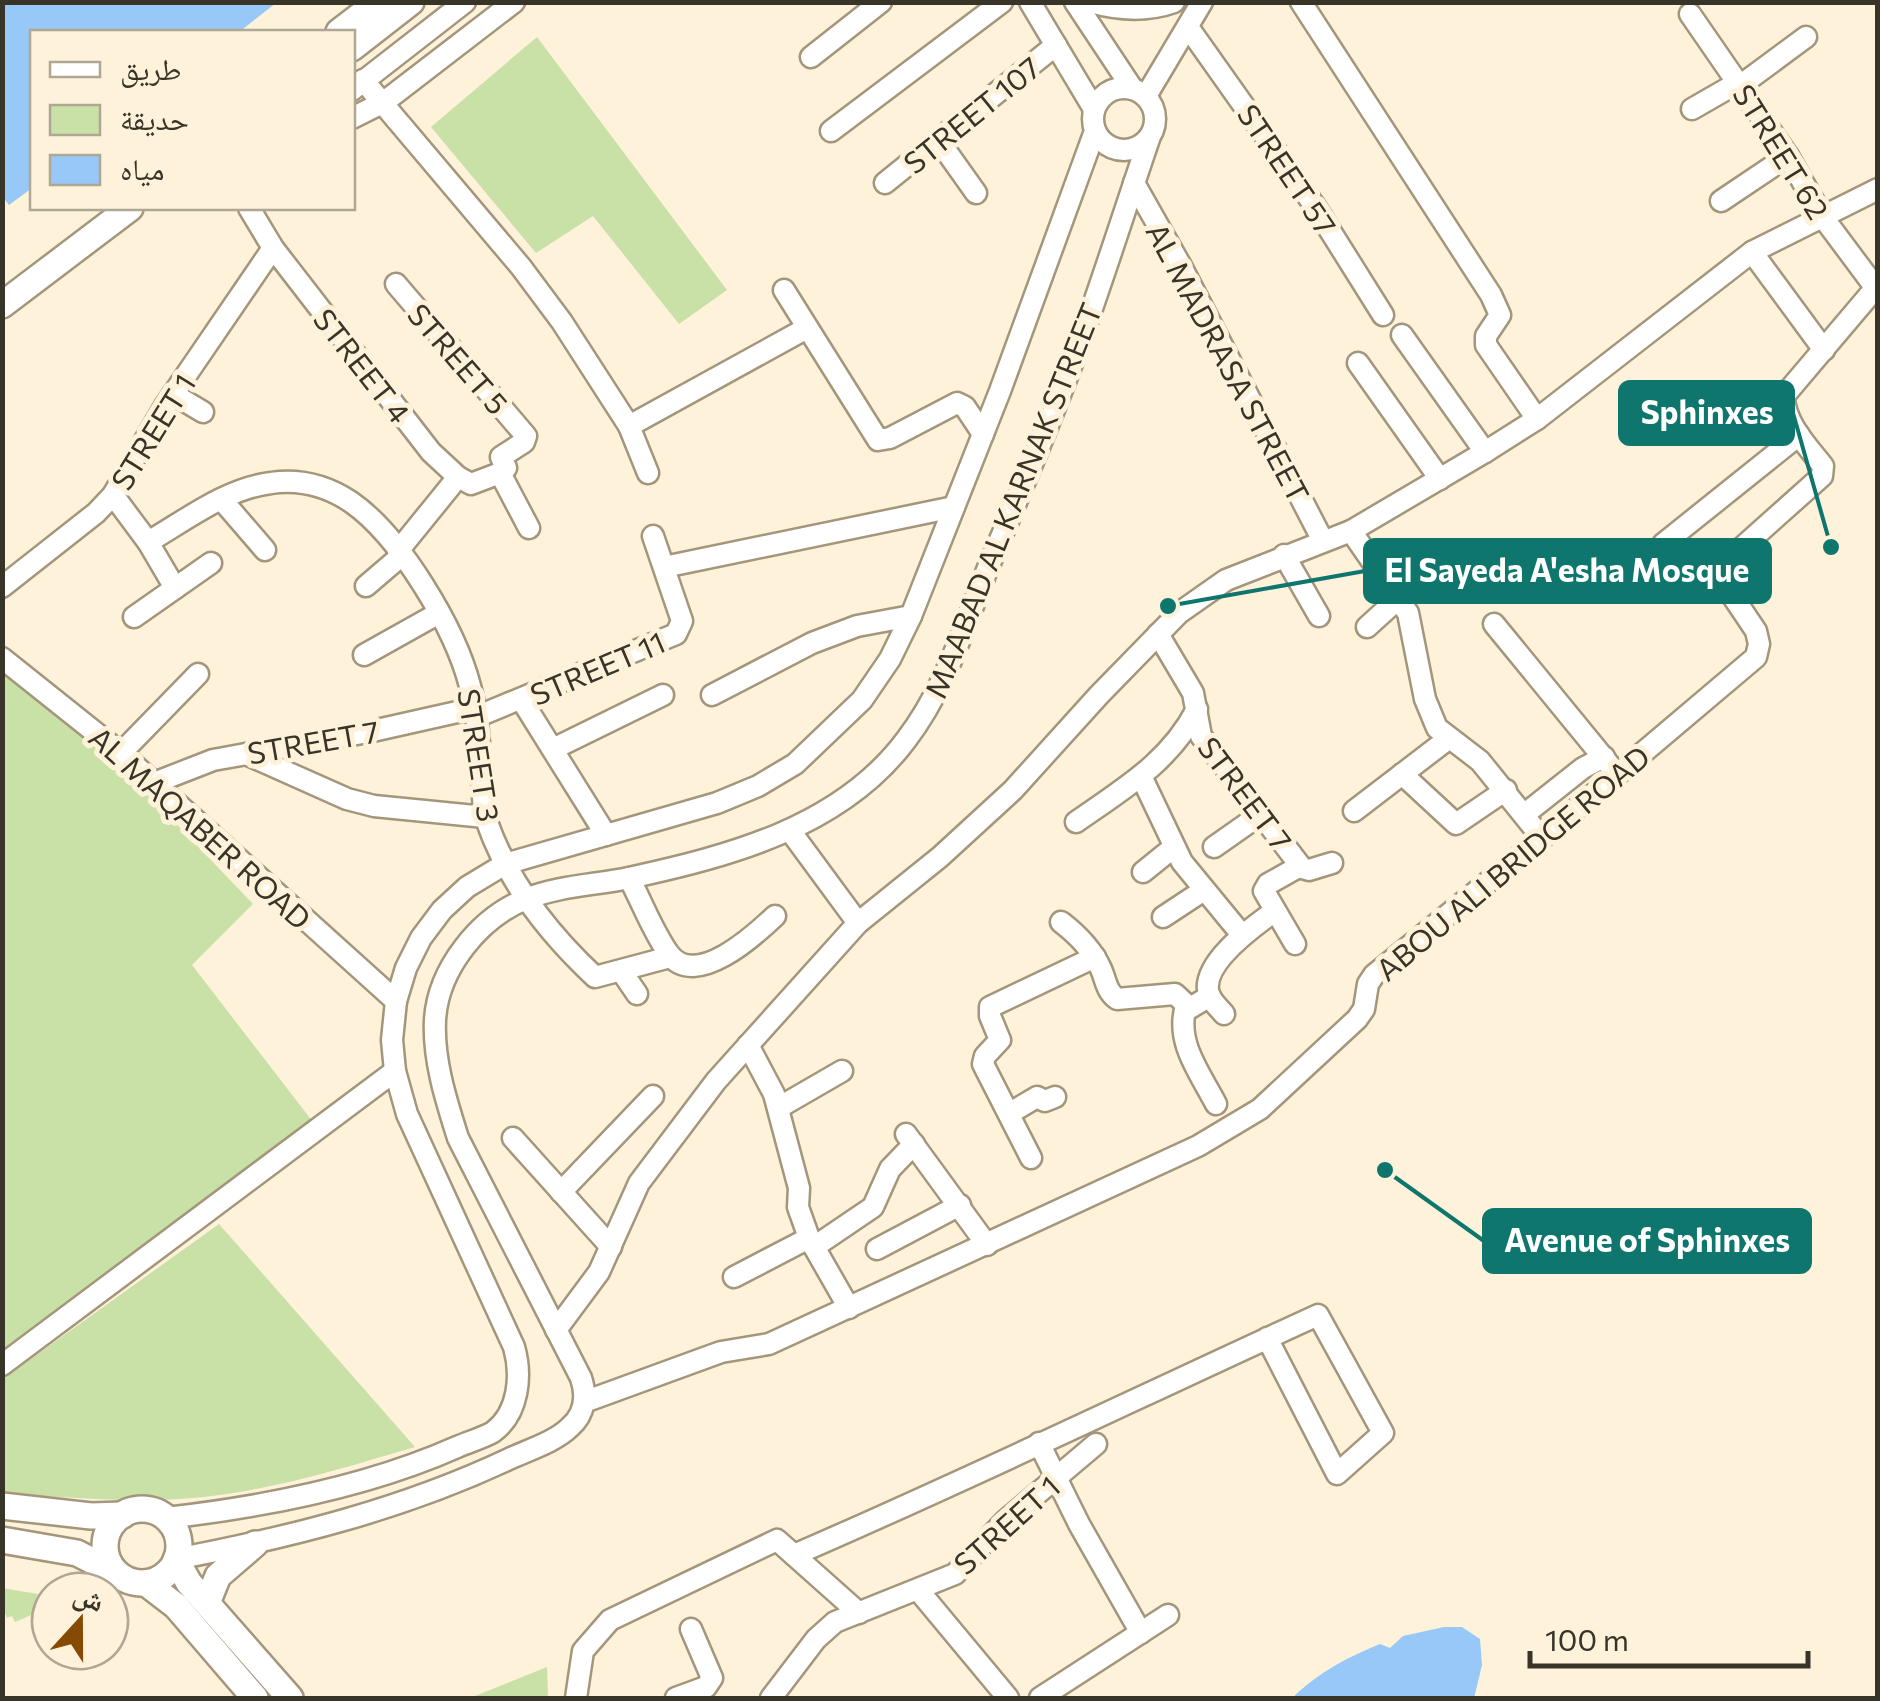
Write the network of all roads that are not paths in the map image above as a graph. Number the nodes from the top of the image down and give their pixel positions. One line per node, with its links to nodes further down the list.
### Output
1 (378, 2): 15 (main road)
2 (411, 2): 17 (main road)
3 (465, 2): 21 (street)
4 (514, 2): 23 (street)
5 (881, 2): 19 (street)
6 (1002, 2): 28 (street)
7 (1030, 2): 18 (street)
8 (1074, 2): 22 (street)
9 (1090, 2): 10 (street)
10 (1174, 2)
11 (1202, 2): 14 (street)
12 (1300, 2): 53 (street)
13 (1690, 14): 20 (street, STREET 62)
14 (1188, 27): 22 (street); 46 (street, STREET 57)
15 (343, 30)
16 (1806, 37): 20 (street)
17 (355, 46)
18 (1056, 46): 24 (street); 30 (street, STREET 107)
19 (811, 57)
20 (1740, 83): 25 (street); 31 (street, STREET 62)
21 (358, 85): 23 (street)
22 (1139, 92): 24 (street); 29 (street)
23 (384, 102): 26 (street); 54 (street)
24 (1094, 109): 27 (street)
25 (1692, 109)
26 (355, 116)
27 (1095, 130): 29 (street); 55 (street, MAABAD AL KARNAK STREET)
28 (831, 131)
29 (1149, 139): 33 (street, MAABAD AL KARNAK STREET)
30 (940, 141): 32 (street, STREET 107); 35 (street)
31 (1788, 156): 36 (street); 39 (street, STREET 62)
32 (884, 183)
33 (1134, 184): 68 (street, AL MADRASA STREET); 109 (street, MAABAD AL KARNAK STREET)
34 (1878, 190): 39 (street)
35 (976, 194)
36 (1721, 201)
37 (127, 210): 45 (main road)
38 (250, 210): 40 (street, STREET 4)
39 (1822, 216): 41 (street); 43 (street, STREET 62)
40 (273, 248): 51 (street, STREET 1); 60 (street, STREET 4)
41 (1752, 252): 49 (street); 53 (street)
42 (396, 284): 58 (street, STREET 5)
43 (1876, 286): 49 (street, ABOU ALI BRIDGE ROAD)
44 (784, 290): 47 (street)
45 (2, 304)
46 (1383, 315)
47 (808, 328): 54 (street); 55 (street)
48 (1402, 336): 57 (street)
49 (1824, 350): 56 (street, ABOU ALI BRIDGE ROAD)
50 (1358, 363): 61 (street)
51 (173, 394): 52 (street); 62 (street, STREET 1)
52 (203, 412)
53 (1538, 419): 57 (street)
54 (630, 426): 59 (street)
55 (983, 434): 64 (street, MAABAD AL KARNAK STREET)
56 (1799, 435): 70 (street); 99 (street, ABOU ALI BRIDGE ROAD)
57 (1485, 452): 61 (street)
58 (500, 473): 60 (street); 65 (street)
59 (648, 473)
60 (458, 477): 72 (street)
61 (1440, 479): 66 (street)
62 (113, 495): 69 (street); 77 (street, STREET 1)
63 (222, 500): 69 (street, STREET 3); 71 (street); 72 (street, STREET 3)
64 (954, 507): 75 (street); 81 (street, MAABAD AL KARNAK STREET)
65 (529, 528)
66 (1351, 531): 68 (street); 79 (street)
67 (652, 536): 75 (street, STREET 11)
68 (1323, 541): 73 (street)
69 (148, 542): 78 (street)
70 (1662, 544)
71 (265, 550)
72 (400, 553): 76 (street); 80 (street, STREET 3)
73 (1284, 555): 82 (street); 86 (street)
74 (210, 563): 78 (street)
75 (664, 567): 92 (street, STREET 11)
76 (366, 586)
77 (2, 587)
78 (175, 588): 83 (street)
79 (1400, 598): 85 (street); 95 (street)
80 (439, 612): 87 (street); 94 (street, STREET 3)
81 (911, 616): 91 (street); 110 (street, MAABAD AL KARNAK STREET)
82 (1319, 616)
83 (134, 617)
84 (1494, 624): 99 (street)
85 (1368, 628)
86 (1158, 634): 93 (street, STREET 7); 125 (street)
87 (364, 654)
88 (2, 658): 97 (street, AL MAQABER ROAD)
89 (198, 674): 97 (street)
90 (663, 695): 96 (street)
91 (712, 695)
92 (522, 699): 94 (street, STREET 11); 96 (street)
93 (1197, 710): 101 (street); 105 (street, STREET 7)
94 (476, 713): 98 (street, STREET 7); 107 (street, STREET 3)
95 (1448, 739): 100 (street); 103 (street)
96 (553, 749): 110 (street)
97 (121, 753): 102 (street, AL MAQABER ROAD)
98 (244, 754): 102 (street, STREET 7); 107 (street)
99 (1610, 765): 106 (street); 111 (street, ABOU ALI BRIDGE ROAD)
100 (1402, 774): 103 (street); 104 (street)
101 (1141, 776): 108 (street); 112 (street)
102 (154, 782): 133 (street, AL MAQABER ROAD)
103 (1506, 790): 106 (street)
104 (1354, 811)
105 (1262, 814): 113 (street); 116 (street, STREET 7)
106 (1526, 814): 111 (street)
107 (486, 817): 115 (street, STREET 3)
108 (1076, 822)
109 (790, 832): 118 (street, MAABAD AL KARNAK STREET); 125 (street)
110 (606, 834): 115 (street, MAABAD AL KARNAK STREET)
111 (1542, 838): 151 (street, ABOU ALI BRIDGE ROAD)
112 (1174, 847): 117 (street); 119 (street)
113 (1214, 847)
114 (1332, 863): 116 (street, STREET 7)
115 (505, 864): 120 (street, STREET 3); 133 (street, MAABAD AL KARNAK STREET)
116 (1300, 866): 121 (street)
117 (1143, 872)
118 (629, 878): 120 (street, MAABAD AL KARNAK STREET); 128 (street)
119 (1204, 890): 123 (street); 126 (street)
120 (526, 898): 130 (street, STREET 3); 146 (street, MAABAD AL KARNAK STREET)
121 (1275, 911): 126 (street); 127 (street)
122 (775, 916): 128 (street)
123 (1163, 917)
124 (1061, 922): 129 (street)
125 (858, 923): 136 (street)
126 (1242, 935): 132 (street)
127 (1294, 944)
128 (670, 956): 130 (street)
129 (1095, 956): 134 (street); 143 (street)
130 (622, 972): 131 (street)
131 (637, 994)
132 (1210, 996): 134 (street); 135 (street)
133 (396, 1001): 138 (street, MAABAD AL KARNAK STREET)
134 (1186, 1006): 141 (street)
135 (1224, 1014)
136 (748, 1045): 142 (street); 152 (street)
137 (842, 1071): 142 (street)
138 (394, 1072): 148 (street, MAABAD AL KARNAK STREET); 158 (street)
139 (653, 1096): 147 (street)
140 (1055, 1097): 143 (street)
141 (1216, 1104)
142 (778, 1108): 150 (street)
143 (1010, 1113): 145 (street)
144 (513, 1138): 147 (street)
145 (1031, 1158)
146 (478, 1178): 148 (street); 156 (street, MAABAD AL KARNAK STREET)
147 (561, 1192): 152 (street)
148 (444, 1196): 165 (street, MAABAD AL KARNAK STREET)
149 (960, 1205): 150 (street); 151 (street); 153 (street)
150 (811, 1242): 154 (street); 155 (street)
151 (988, 1245): 155 (street, ABOU ALI BRIDGE ROAD)
152 (612, 1247): 156 (street)
153 (877, 1249)
154 (734, 1277)
155 (849, 1308): 159 (street, ABOU ALI BRIDGE ROAD)
156 (556, 1330): 159 (street, MAABAD AL KARNAK STREET)
157 (1267, 1338): 157 (street); 160 (street)
158 (2, 1365)
159 (584, 1402): 167 (street)
160 (1039, 1444): 162 (street); 168 (street)
161 (1096, 1444): 162 (street, STREET 1)
162 (1056, 1479): 174 (street, STREET 1); 179 (street)
163 (2, 1506): 164 (main road)
164 (122, 1515): 165 (main road); 171 (main road)
165 (166, 1518): 169 (main road)
166 (2, 1540): 170 (main road)
167 (255, 1544): 169 (street); 175 (main road)
168 (794, 1555): 176 (street); 182 (street)
169 (176, 1560): 173 (main road); 175 (main road)
170 (112, 1571)
171 (114, 1571)
172 (130, 1580): 173 (main road)
173 (146, 1583): 180 (main road)
174 (919, 1590): 176 (street, STREET 1); 185 (street)
175 (207, 1602): 181 (main road)
176 (860, 1613): 184 (street, STREET 1)
177 (1168, 1615): 179 (street)
178 (691, 1629): 183 (street)
179 (1141, 1632): 186 (street)
180 (255, 1698)
181 (290, 1698)
182 (576, 1698)
183 (676, 1698)
184 (771, 1698)
185 (1008, 1698)
186 (1040, 1698)

